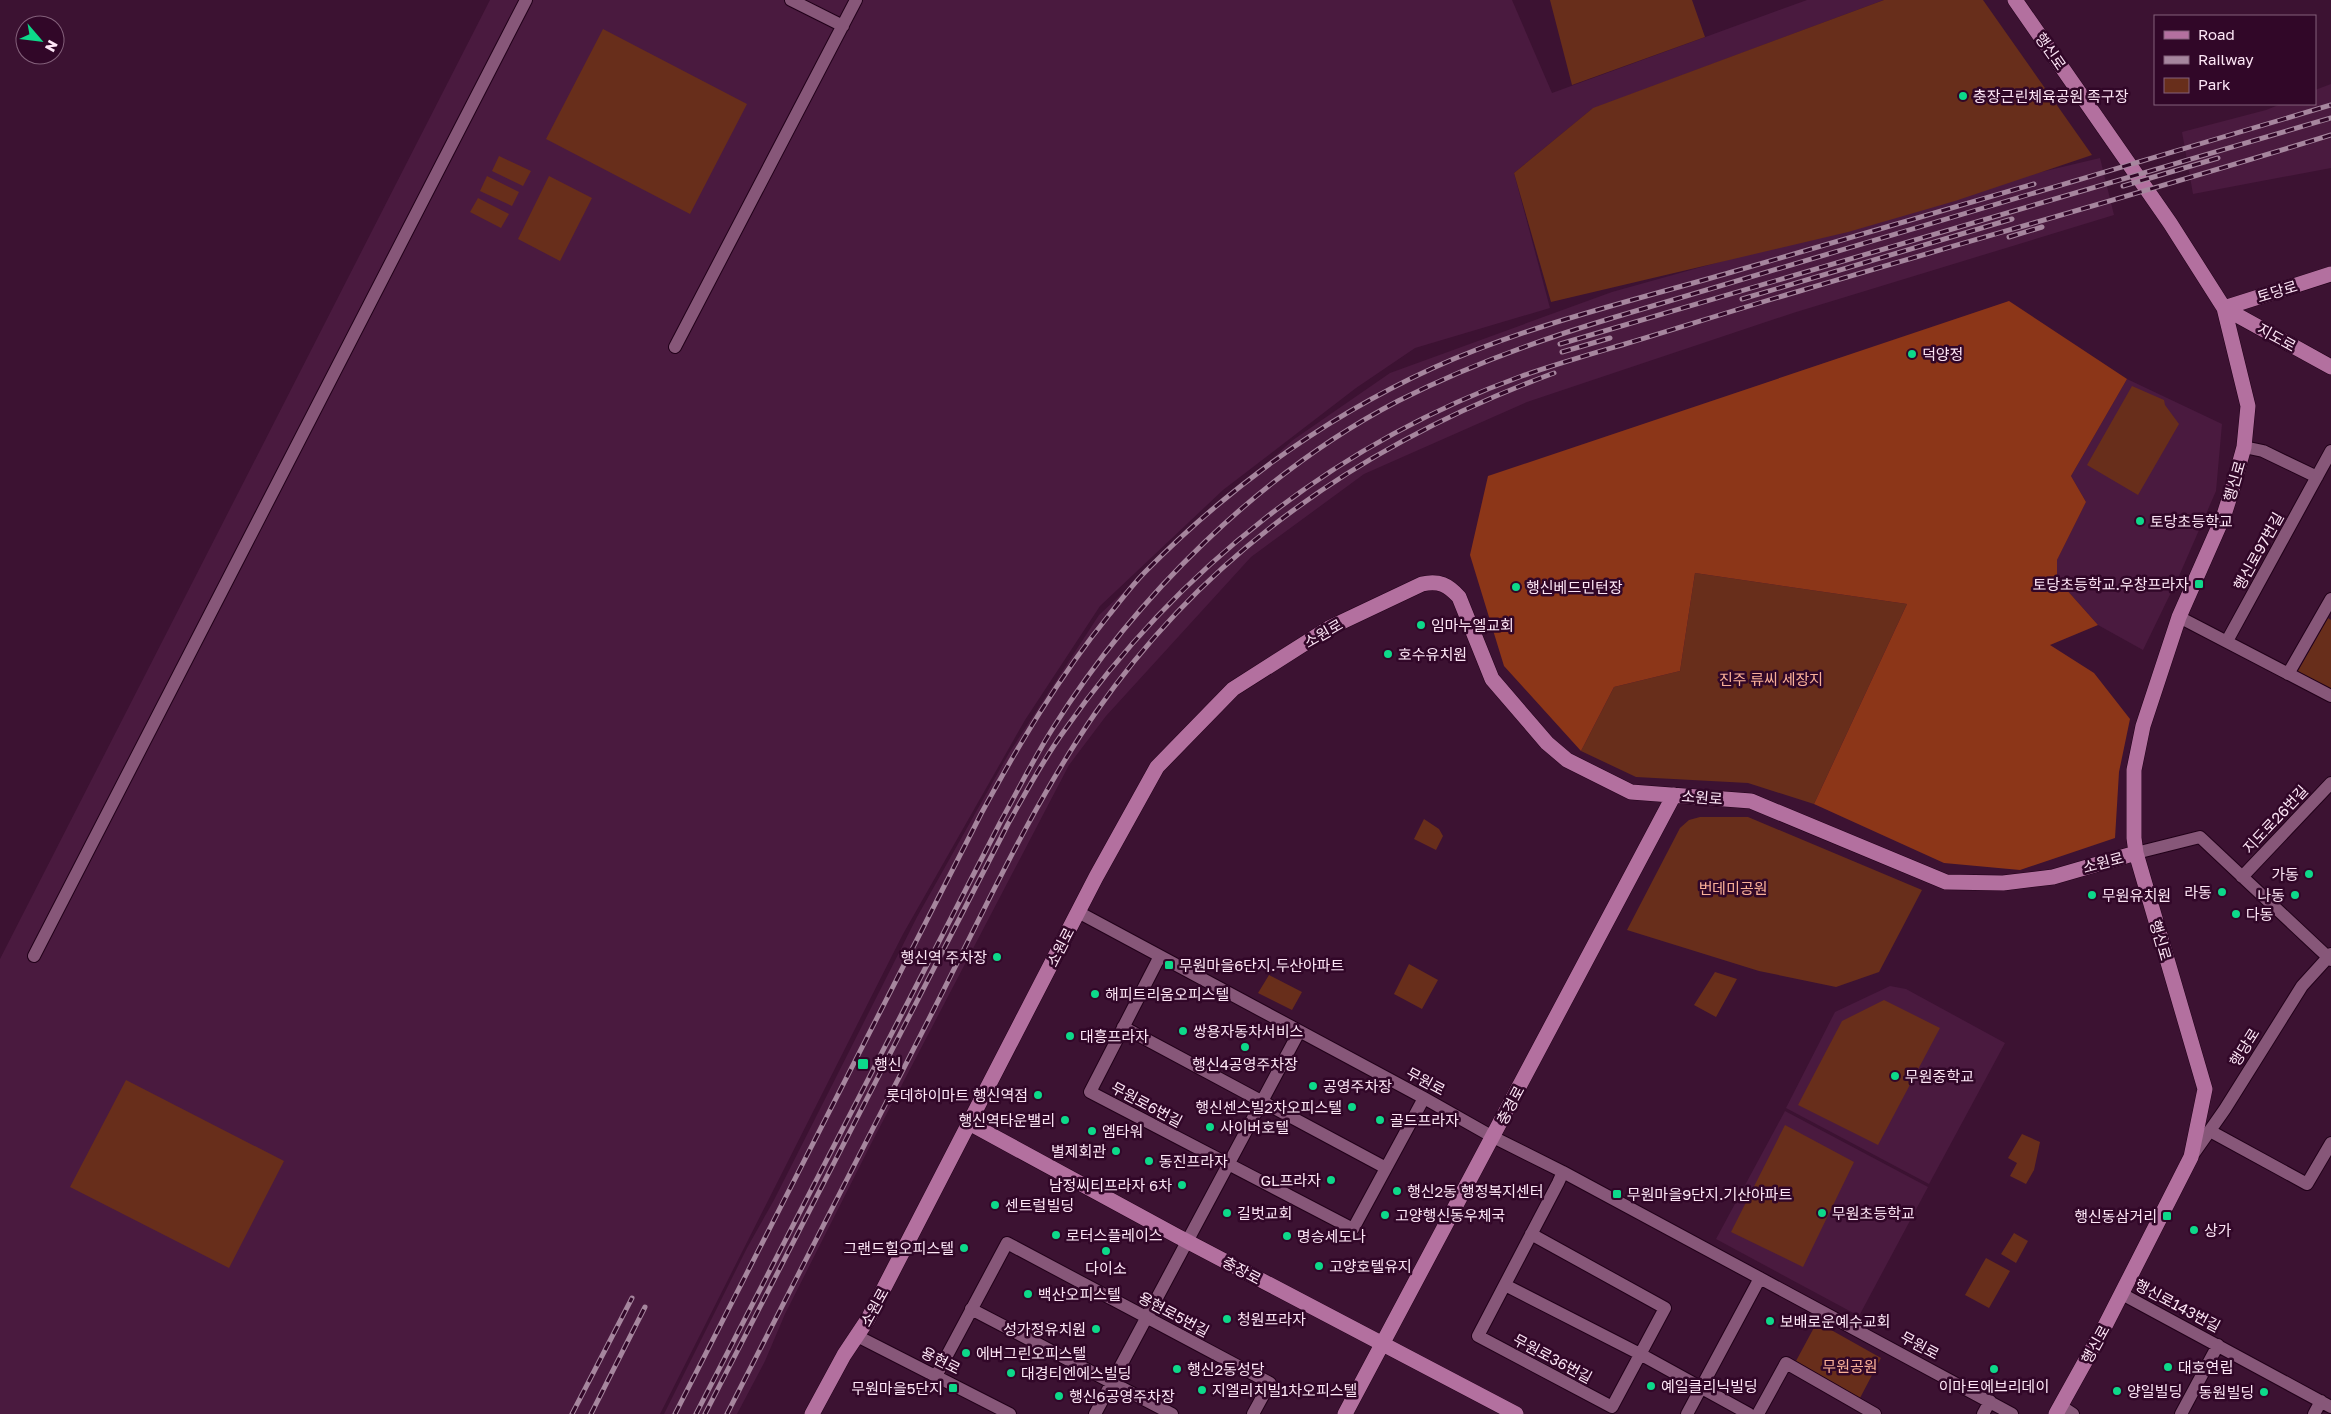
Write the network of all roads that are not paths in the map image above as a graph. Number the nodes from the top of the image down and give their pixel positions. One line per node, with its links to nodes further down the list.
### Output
1 (526, 0): 23 (street)
2 (791, 0): 5 (street)
3 (856, 0): 5 (street)
4 (2015, 0): 7 (main road, 행신로)
5 (842, 26): 8 (street)
6 (2331, 274): 7 (main road, 토당로)
7 (2224, 308): 9 (main road, 지도로); 10 (main road, 행신로)
8 (675, 347)
9 (2331, 367)
10 (2244, 448): 12 (street, 행신로); 14 (main road, 행신로)
11 (2331, 451): 12 (street, 행신로97번길)
12 (2317, 477): 15 (street, 행신로97번길)
13 (2331, 599): 16 (street)
14 (2179, 617): 15 (street); 20 (main road, 행신로)
15 (2227, 641): 16 (street)
16 (2288, 674): 17 (street)
17 (2331, 696)
18 (2331, 782): 21 (street, 지도로26번길)
19 (1674, 795): 20 (main road, 소원로); 22 (main road, 소원로); 32 (main road, 충경로)
20 (2136, 853): 21 (street, 행당로); 34 (main road, 행신로)
21 (2242, 877): 25 (street, 행당로)
22 (1078, 912): 24 (street, 무원로); 30 (main road, 소원로)
23 (34, 956)
24 (1160, 956): 26 (street, 무원로6번길); 27 (street, 무원로)
25 (2330, 957): 31 (street, 행당로)
26 (1123, 1027): 29 (street); 35 (street, 무원로6번길)
27 (1299, 1032): 28 (street, 무원로); 29 (street)
28 (1424, 1098): 32 (street, 무원로); 36 (street, 무원로6번길)
29 (1262, 1100): 35 (street); 36 (street)
30 (969, 1123): 39 (main road, 충장로); 45 (main road, 소원로)
31 (2210, 1131): 33 (street); 34 (street, 행당로)
32 (1492, 1137): 37 (street, 무원로); 46 (main road, 충경로)
33 (2331, 1143)
34 (2192, 1157): 42 (main road, 행신로)
35 (1228, 1165): 36 (street, 무원로6번길); 39 (street)
36 (1386, 1168)
37 (1563, 1172): 38 (street, 무원로36번길); 40 (street, 무원로)
38 (1531, 1234): 41 (street, 무원로36번길); 48 (street, 무원로36번길)
39 (1187, 1241): 44 (street); 46 (main road, 충장로)
40 (1760, 1278): 51 (street); 52 (street, 무원로)
41 (1505, 1285): 48 (street); 48 (street, 무원로36번길)
42 (2122, 1294): 47 (street, 행신로143번길); 54 (main road, 행신로)
43 (971, 1309): 44 (street, 용현로5번길); 49 (street, 용현로5번길); 50 (street)
44 (1146, 1318): 50 (street); 59 (street, 용현로5번길)
45 (858, 1336): 49 (street, 용현로); 55 (main road, 소원로)
46 (1382, 1344): 60 (main road, 충경로); 61 (main road, 충장로)
47 (2218, 1345): 53 (street, 행신로143번길); 68 (street, 행신로143번길)
48 (1640, 1354): 51 (street)
49 (936, 1376): 56 (street, 용현로)
50 (1112, 1382): 57 (street); 58 (street)
51 (1701, 1387): 62 (street); 63 (street)
52 (1990, 1401): 66 (street); 67 (street, 무원로)
53 (2326, 1404): 69 (street, 행신로143번길)
54 (2064, 1411)
55 (812, 1414)
56 (1010, 1414)
57 (1096, 1414)
58 (1172, 1414)
59 (1253, 1414)
60 (1345, 1414)
61 (1516, 1414)
62 (1686, 1414)
63 (1749, 1414)
64 (1758, 1414): 65 (street)
65 (1875, 1414)
66 (1983, 1414)
67 (2012, 1414)
68 (2181, 1414)
69 (2314, 1414)

